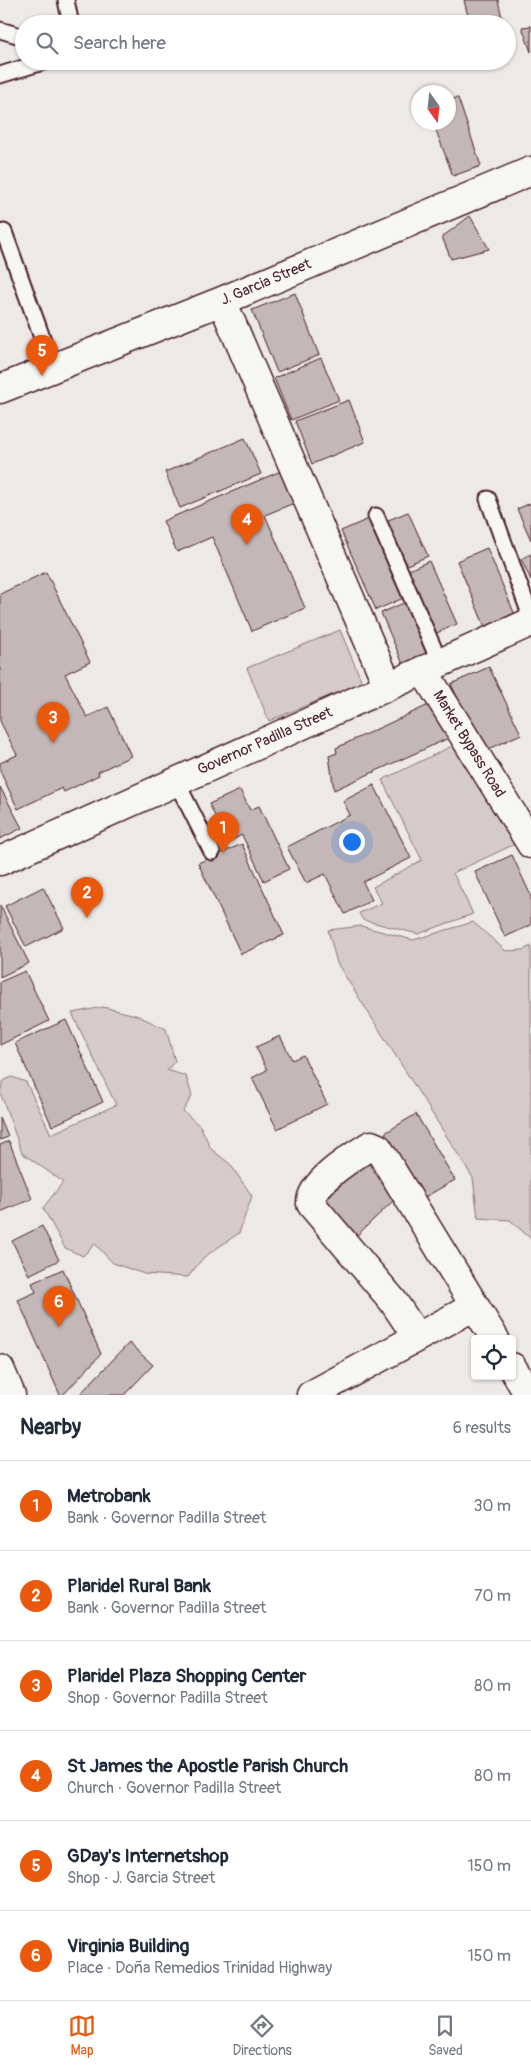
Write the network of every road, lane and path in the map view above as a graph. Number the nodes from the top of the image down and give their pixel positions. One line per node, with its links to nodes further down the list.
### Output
1 (66, 0): 2 (lane)
2 (69, 15)
3 (0, 30): 4 (lane)
4 (15, 34)
5 (18, 70): 6 (lane)
6 (0, 76)
7 (531, 171): 9 (street, J. Garcia Street)
8 (4, 232): 10 (lane)
9 (222, 301): 10 (street, J. Garcia Street); 17 (street)
10 (53, 368): 11 (street, J. Garcia Street)
11 (0, 389)
12 (488, 499): 14 (lane)
13 (376, 516): 16 (lane)
14 (531, 617)
15 (531, 622): 16 (street, Governor Padilla Street)
16 (432, 667): 17 (street, Governor Padilla Street); 19 (street, Market Bypass Road)
17 (388, 686): 18 (street, Governor Padilla Street)
18 (176, 781): 20 (lane); 21 (street, Governor Padilla Street)
19 (531, 844)
20 (212, 852)
21 (0, 861)
22 (475, 1306): 23 (street); 24 (street); 24 (street)
23 (493, 1335)
24 (417, 1338): 28 (street)
25 (0, 1369): 27 (street)
26 (516, 1374): 29 (street)
27 (11, 1395)
28 (311, 1395)
29 (529, 1395)

